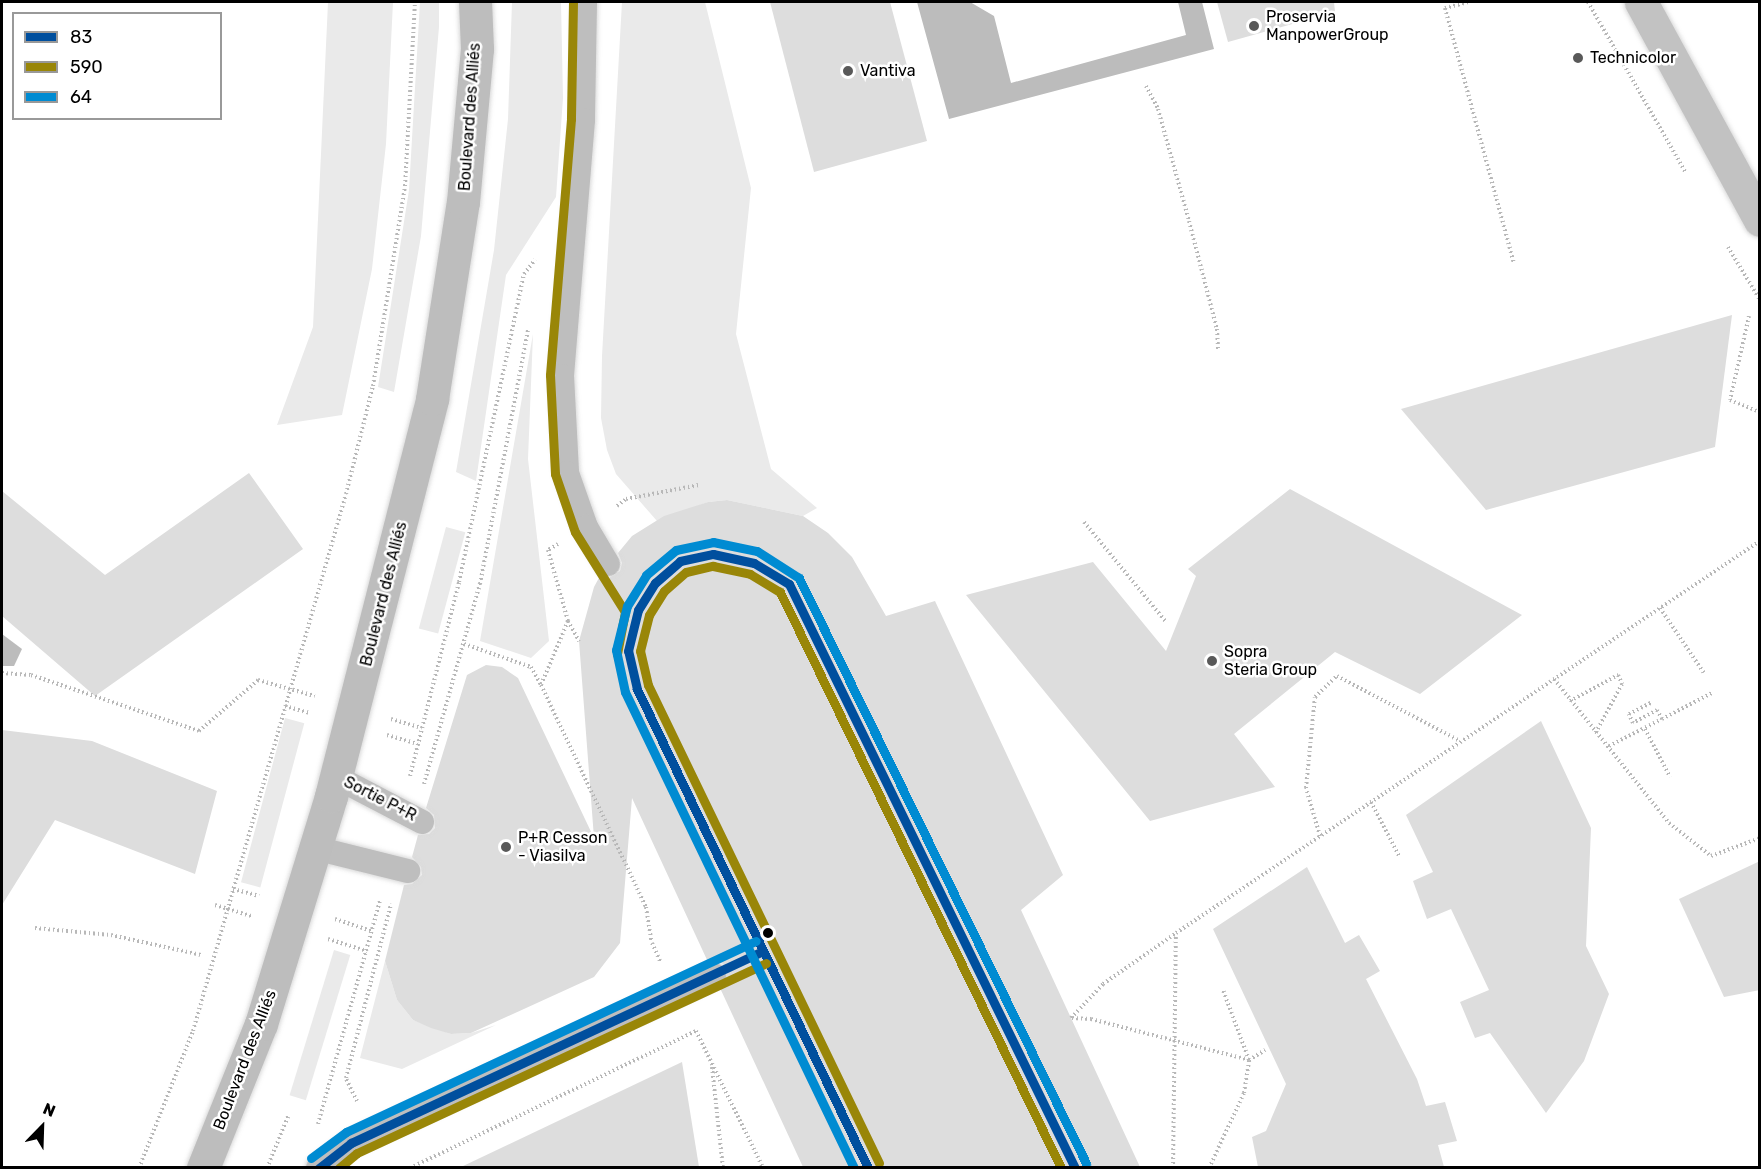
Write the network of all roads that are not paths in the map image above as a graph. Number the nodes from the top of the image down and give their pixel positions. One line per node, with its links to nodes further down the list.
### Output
1 (475, 2): 6 (main road, Boulevard des Alliés)
2 (585, 2): 5 (lane)
3 (1641, 2): 4 (street)
4 (1760, 220)
5 (608, 564)
6 (336, 777): 7 (lane, Sortie P+R); 8 (main road, Boulevard des Alliés)
7 (413, 816)
8 (315, 848): 9 (lane); 11 (main road, Boulevard des Alliés)
9 (399, 870)
10 (714, 975): 12 (lane)
11 (203, 1167)
12 (318, 1167)

